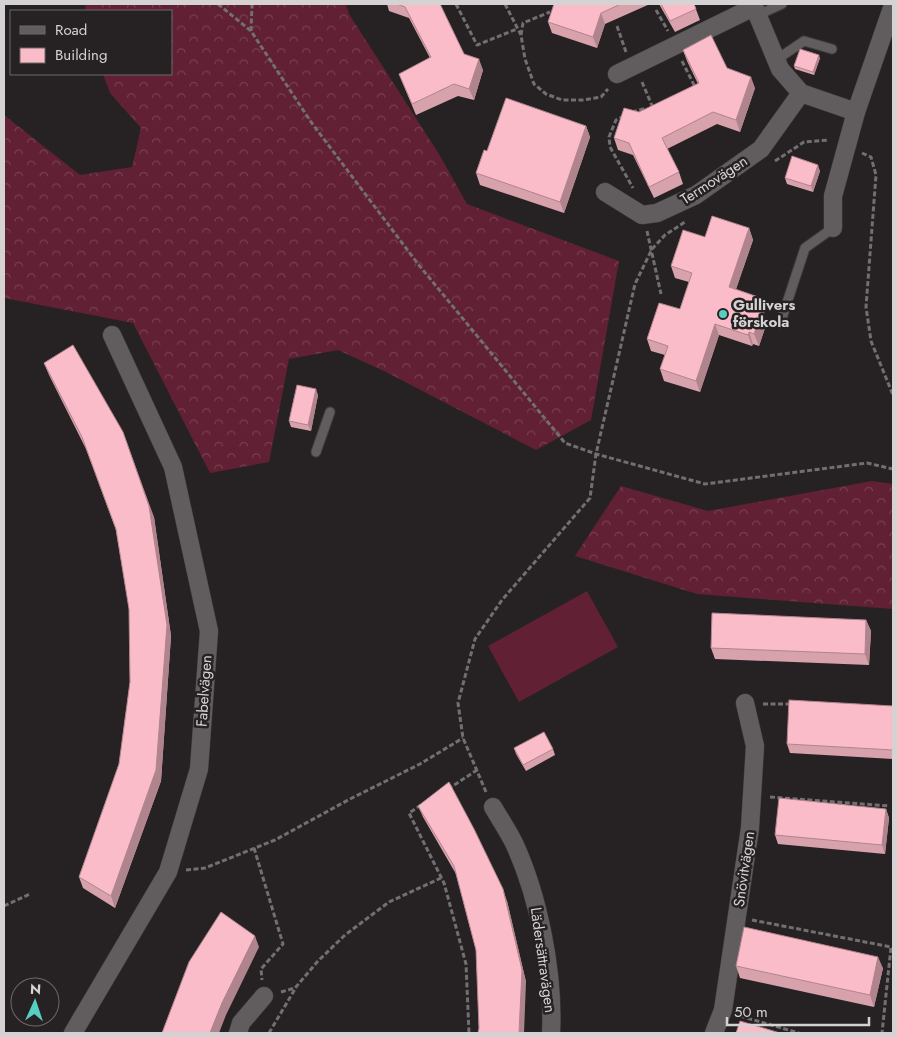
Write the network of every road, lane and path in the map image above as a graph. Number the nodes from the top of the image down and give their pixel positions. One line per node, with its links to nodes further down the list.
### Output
1 (218, 4): 11 (path)
2 (252, 4): 11 (path)
3 (456, 4): 10 (path)
4 (782, 4): 6 (lane)
5 (893, 5): 20 (street)
6 (755, 8): 13 (street); 15 (street)
7 (656, 10): 13 (path)
8 (550, 12): 12 (path)
9 (617, 26): 16 (path)
10 (517, 29)
11 (251, 30): 35 (path)
12 (521, 36)
13 (676, 44): 16 (street); 18 (path)
14 (832, 49): 15 (lane)
15 (776, 60): 19 (street)
16 (634, 65): 17 (street); 25 (path)
17 (617, 74)
18 (697, 91)
19 (801, 93): 20 (street); 25 (street, Termovägen)
20 (849, 110): 21 (path); 22 (street)
21 (829, 140): 22 (path); 23 (path)
22 (847, 146): 27 (street); 32 (path)
23 (769, 165)
24 (605, 192): 25 (street)
25 (642, 215): 28 (path)
26 (689, 219): 28 (path)
27 (833, 228): 30 (lane)
28 (652, 249): 29 (path); 35 (path)
29 (661, 294)
30 (780, 324)
31 (112, 335): 47 (street, Fabelvägen)
32 (893, 395)
33 (330, 412): 34 (lane)
34 (316, 452)
35 (596, 454): 36 (path); 39 (path)
36 (893, 469)
37 (745, 703): 38 (path); 42 (street, Snövitvägen)
38 (794, 704)
39 (463, 738): 40 (path); 46 (path)
40 (477, 770): 41 (path); 45 (path)
41 (446, 789)
42 (752, 795): 44 (path); 51 (street, Snövitvägen)
43 (424, 804): 48 (path)
44 (890, 806)
45 (493, 807): 59 (street, Lädersättravägen)
46 (254, 848): 47 (path); 53 (path)
47 (168, 872): 55 (street, Fabelvägen)
48 (441, 878): 52 (path); 58 (path)
49 (30, 894): 50 (path)
50 (4, 906)
51 (737, 917): 54 (street, Snövitvägen); 62 (path)
52 (295, 988): 53 (path); 57 (path)
53 (264, 996): 56 (street)
54 (723, 1010): 60 (street, Snövitvägen); 61 (path)
55 (73, 1033)
56 (238, 1033)
57 (269, 1033)
58 (469, 1033)
59 (551, 1033)
60 (714, 1033)
61 (799, 1033)
62 (882, 1033)

